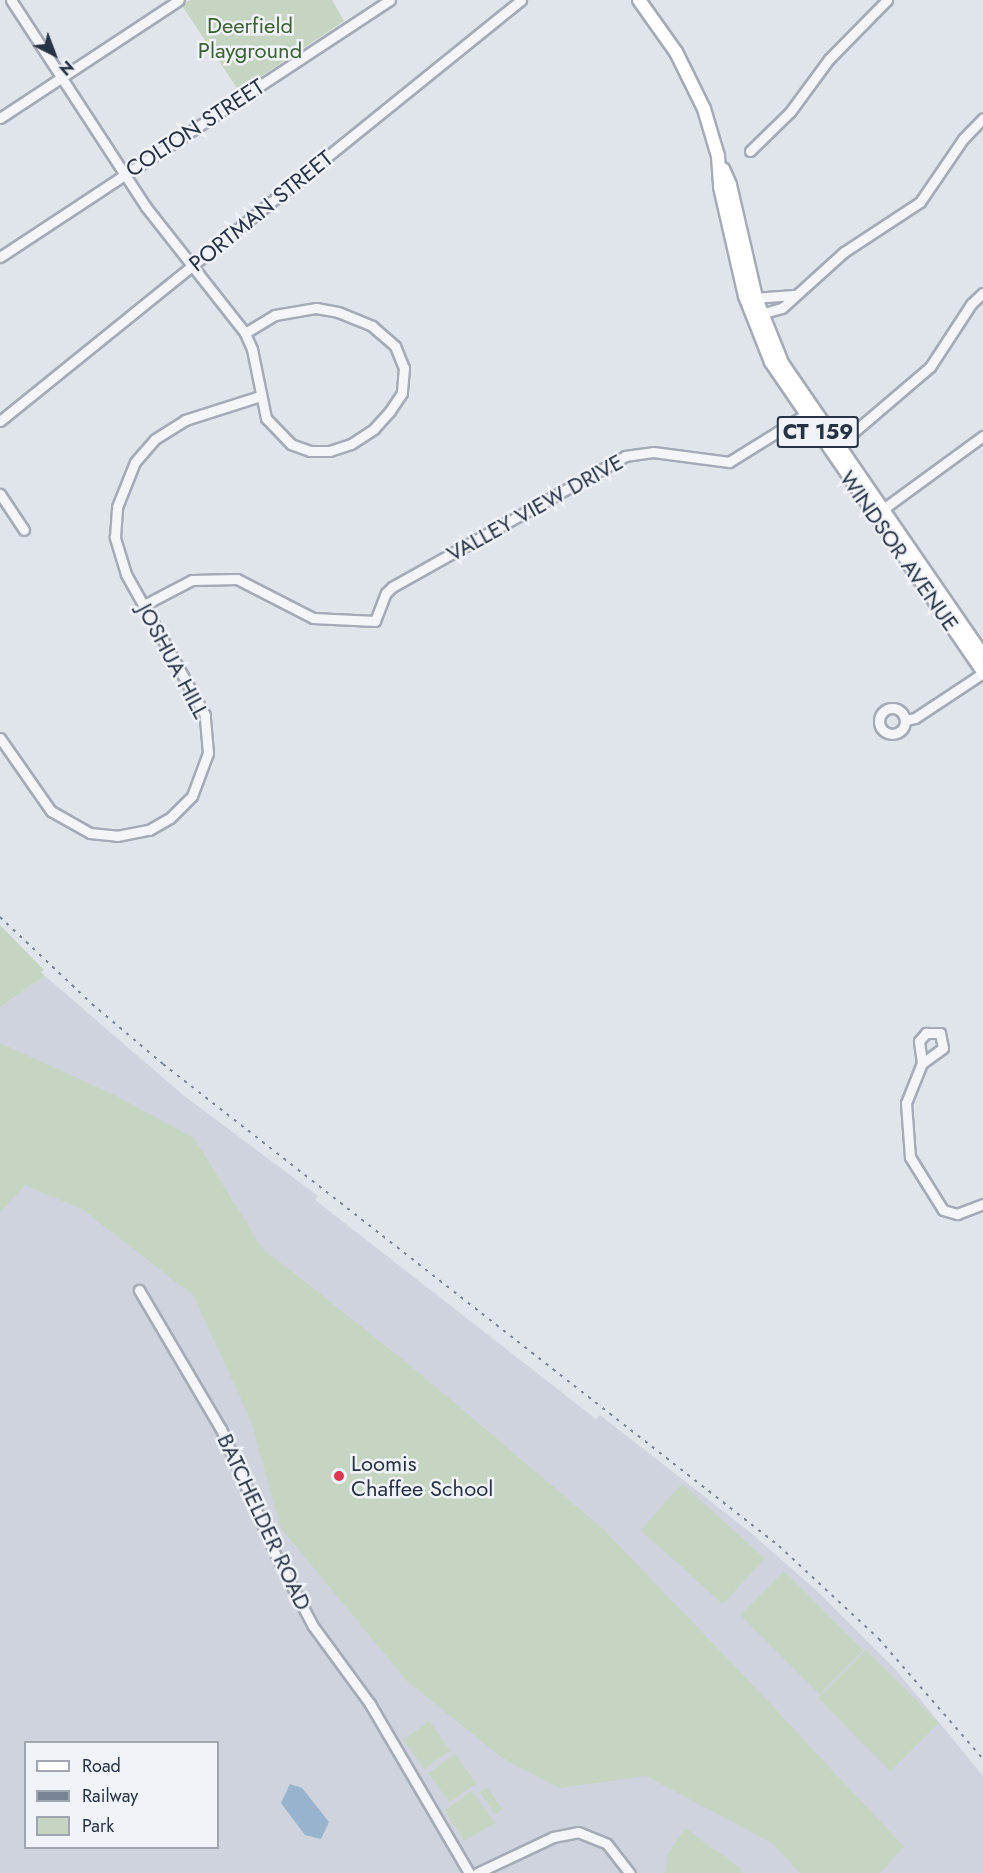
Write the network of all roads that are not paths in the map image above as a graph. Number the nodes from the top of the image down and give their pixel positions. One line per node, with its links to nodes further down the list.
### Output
1 (11, 0): 7 (street)
2 (178, 0): 7 (street)
3 (390, 0): 11 (street, COLTON STREET)
4 (521, 0): 13 (street, PORTMAN STREET)
5 (639, 0): 16 (main road, WINDSOR AVENUE / CT 159)
6 (886, 0): 10 (street)
7 (61, 78): 8 (street); 11 (street)
8 (0, 118)
9 (983, 118): 15 (street)
10 (750, 151)
11 (125, 174): 12 (street, COLTON STREET); 13 (street)
12 (0, 256)
13 (193, 267): 18 (street); 21 (street, PORTMAN STREET)
14 (983, 293): 23 (street)
15 (794, 295): 16 (street); 17 (street)
16 (750, 297): 17 (main road, WINDSOR AVENUE / CT 159)
17 (756, 315): 20 (main road, WINDSOR AVENUE / CT 159)
18 (245, 333): 19 (street); 19 (street)
19 (260, 396): 27 (street, JOSHUA HILL)
20 (810, 412): 23 (main road, WINDSOR AVENUE / CT 159); 27 (street, VALLEY VIEW DRIVE)
21 (0, 421)
22 (983, 436): 25 (street)
23 (834, 448): 25 (main road, WINDSOR AVENUE / CT 159)
24 (0, 494): 26 (street)
25 (879, 512): 28 (main road, WINDSOR AVENUE / CT 159); 29 (main road, WINDSOR AVENUE / CT 159)
26 (24, 530)
27 (144, 605): 31 (street, JOSHUA HILL)
28 (983, 655)
29 (983, 673): 30 (street)
30 (905, 720)
31 (0, 738)
32 (922, 1063): 33 (street)
33 (983, 1204)
34 (139, 1290): 35 (street, BATCHELDER ROAD)
35 (469, 1873)
36 (477, 1873): 37 (street)
37 (630, 1873)

